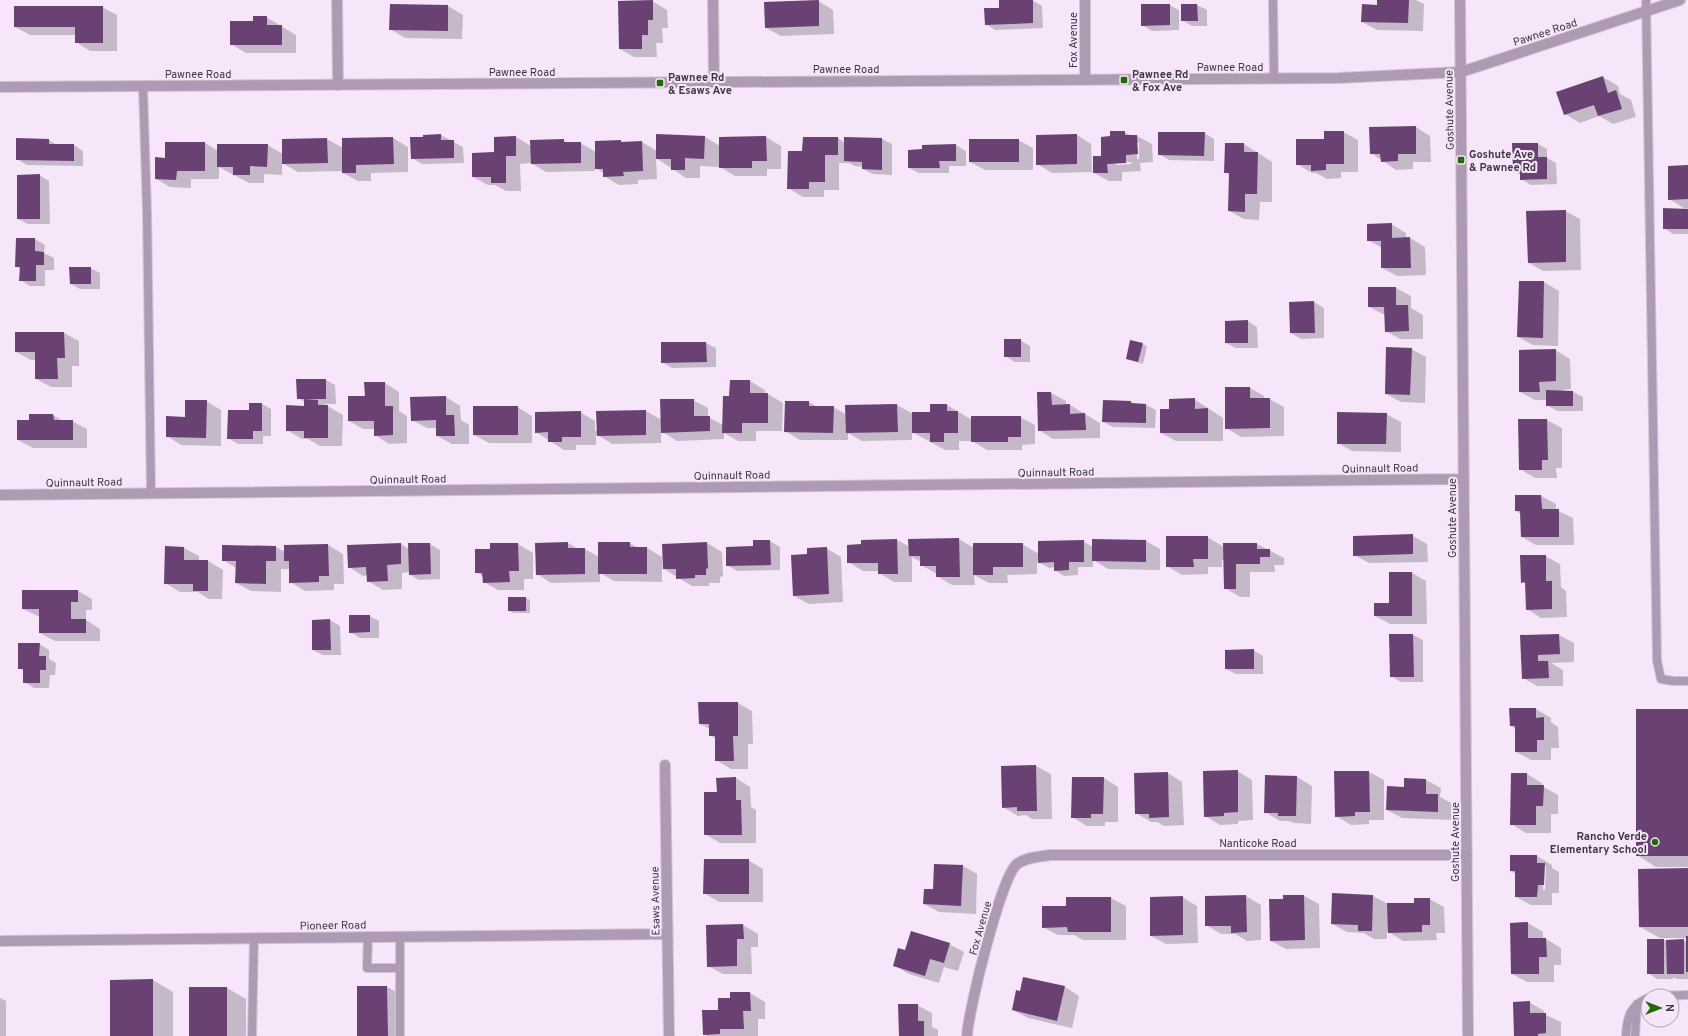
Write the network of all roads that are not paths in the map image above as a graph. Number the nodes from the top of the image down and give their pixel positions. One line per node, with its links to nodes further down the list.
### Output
1 (337, 0): 13 (street)
2 (713, 0): 12 (street)
3 (1085, 0): 11 (street, Fox Avenue)
4 (1273, 0): 10 (lane)
5 (1460, 0): 9 (street, Goshute Avenue)
6 (1646, 0): 8 (lane)
7 (1680, 0): 8 (street, Pawnee Road)
8 (1646, 12): 9 (street, Pawnee Road); 19 (lane)
9 (1460, 72): 10 (street, Pawnee Road); 16 (street, Goshute Avenue)
10 (1274, 79): 11 (street, Pawnee Road)
11 (1085, 80): 12 (street, Pawnee Road)
12 (714, 82): 13 (street, Pawnee Road)
13 (338, 85): 15 (street, Pawnee Road)
14 (0, 87): 15 (street, Pawnee Road)
15 (143, 87): 17 (lane)
16 (1464, 480): 17 (street, Quinnault Road); 22 (street, Goshute Avenue)
17 (151, 493): 18 (street, Quinnault Road)
18 (0, 495)
19 (1688, 681)
20 (665, 765): 23 (street, Esaws Avenue)
21 (1050, 855): 22 (street, Nanticoke Road); 34 (street, Fox Avenue)
22 (1467, 855): 35 (street, Goshute Avenue)
23 (667, 934): 24 (street, Pioneer Road); 33 (street, Esaws Avenue)
24 (400, 936): 25 (street, Pioneer Road); 28 (lane)
25 (368, 937): 26 (street, Pioneer Road); 28 (lane)
26 (254, 938): 27 (street, Pioneer Road); 31 (lane)
27 (0, 941)
28 (399, 968): 32 (lane)
29 (1640, 1002): 30 (lane)
30 (1637, 1003): 36 (lane); 37 (lane)
31 (252, 1036)
32 (400, 1036)
33 (668, 1036)
34 (967, 1036)
35 (1468, 1036)
36 (1626, 1036)
37 (1636, 1036)

